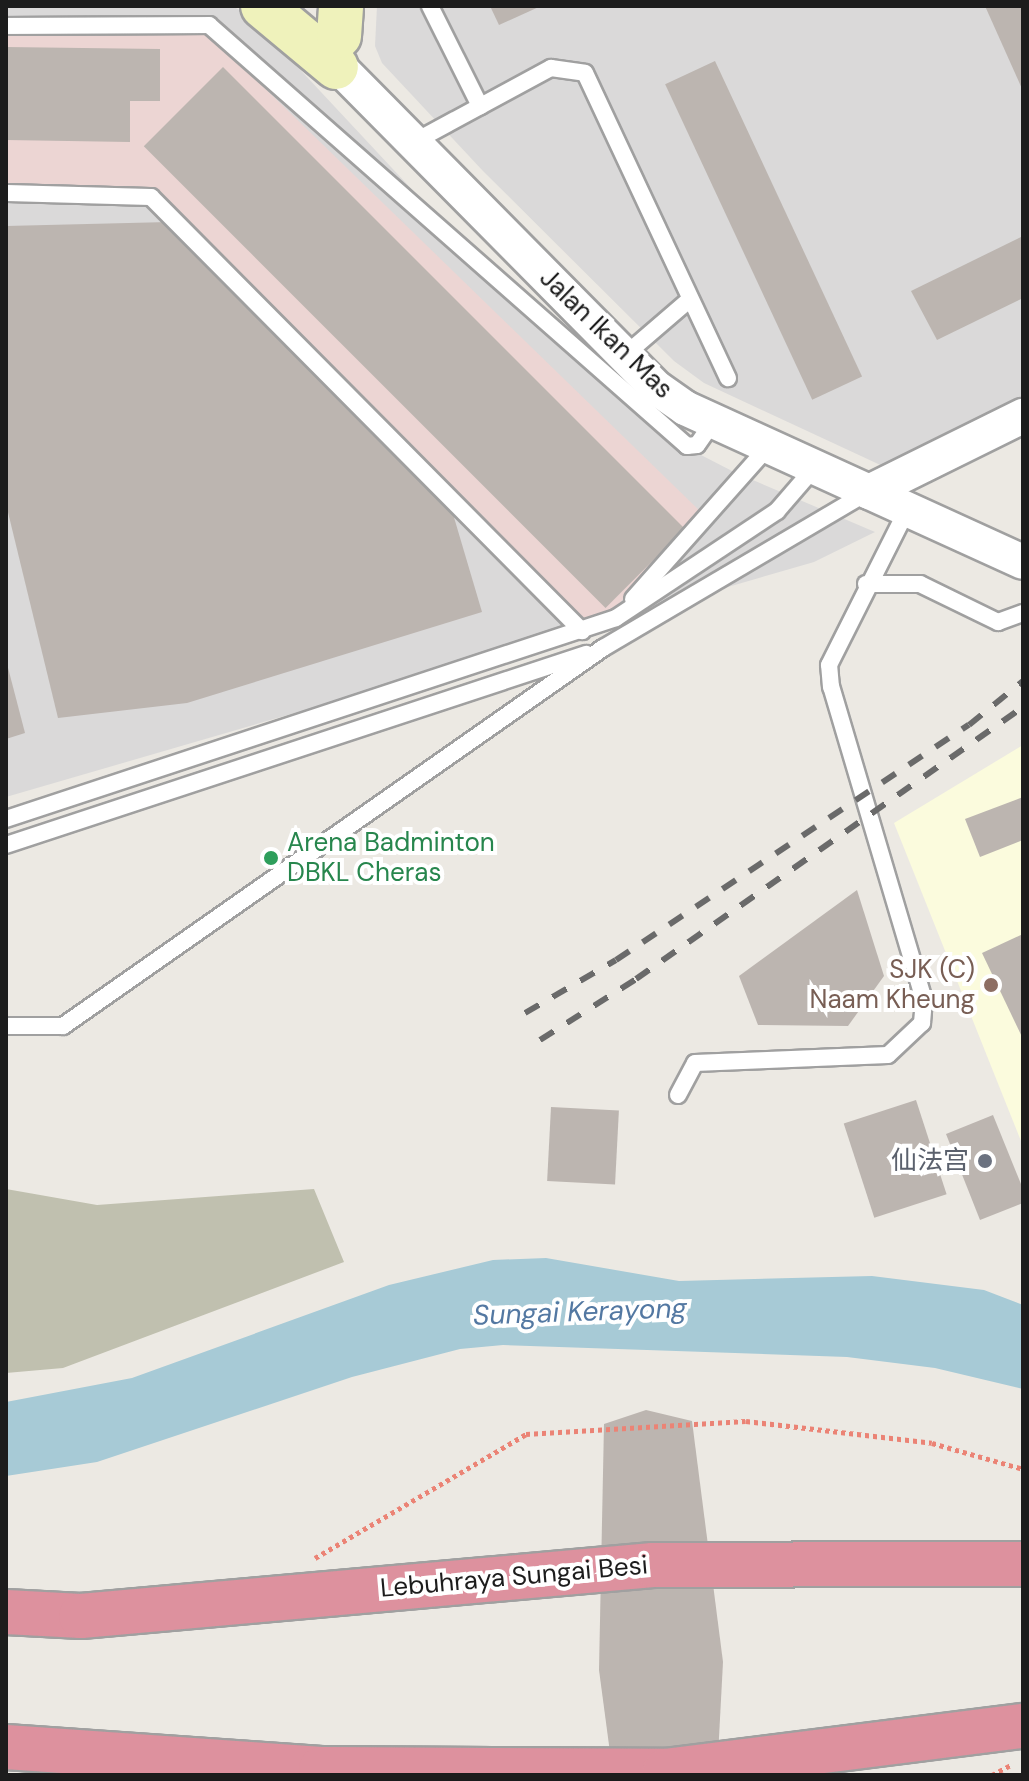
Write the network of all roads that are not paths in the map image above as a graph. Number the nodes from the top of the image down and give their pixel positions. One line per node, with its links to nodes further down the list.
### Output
1 (263, 6): 5 (street)
2 (297, 6): 5 (street, Jalan Ikan Mas)
3 (430, 6): 6 (lane)
4 (6, 26): 13 (lane)
5 (335, 29): 7 (street, Jalan Ikan Mas)
6 (480, 106): 7 (lane); 9 (lane)
7 (414, 142): 10 (street, Jalan Ikan Mas)
8 (6, 193): 22 (lane)
9 (689, 300): 10 (lane); 11 (lane)
10 (625, 355): 13 (street, Jalan Ikan Mas)
11 (728, 378)
12 (1023, 416): 16 (street)
13 (714, 421): 14 (street, Jalan Ikan Mas)
14 (769, 446): 15 (street, Jalan Ikan Mas); 21 (lane)
15 (815, 467): 16 (street, Jalan Ikan Mas); 21 (lane)
16 (869, 492): 17 (street, Jalan Ikan Mas); 23 (lane)
17 (907, 510): 18 (street, Jalan Ikan Mas); 19 (lane)
18 (1023, 562)
19 (866, 584): 20 (lane); 27 (lane)
20 (1023, 613)
21 (616, 618): 22 (lane)
22 (582, 631): 24 (lane)
23 (603, 648): 25 (lane); 26 (lane)
24 (6, 819)
25 (6, 845)
26 (6, 1026)
27 (678, 1095)
28 (1023, 1564): 29 (highway, Lebuhraya Sungai Besi)
29 (6, 1612)
30 (1023, 1726): 32 (highway)
31 (6, 1747): 32 (highway)
32 (318, 1772)

